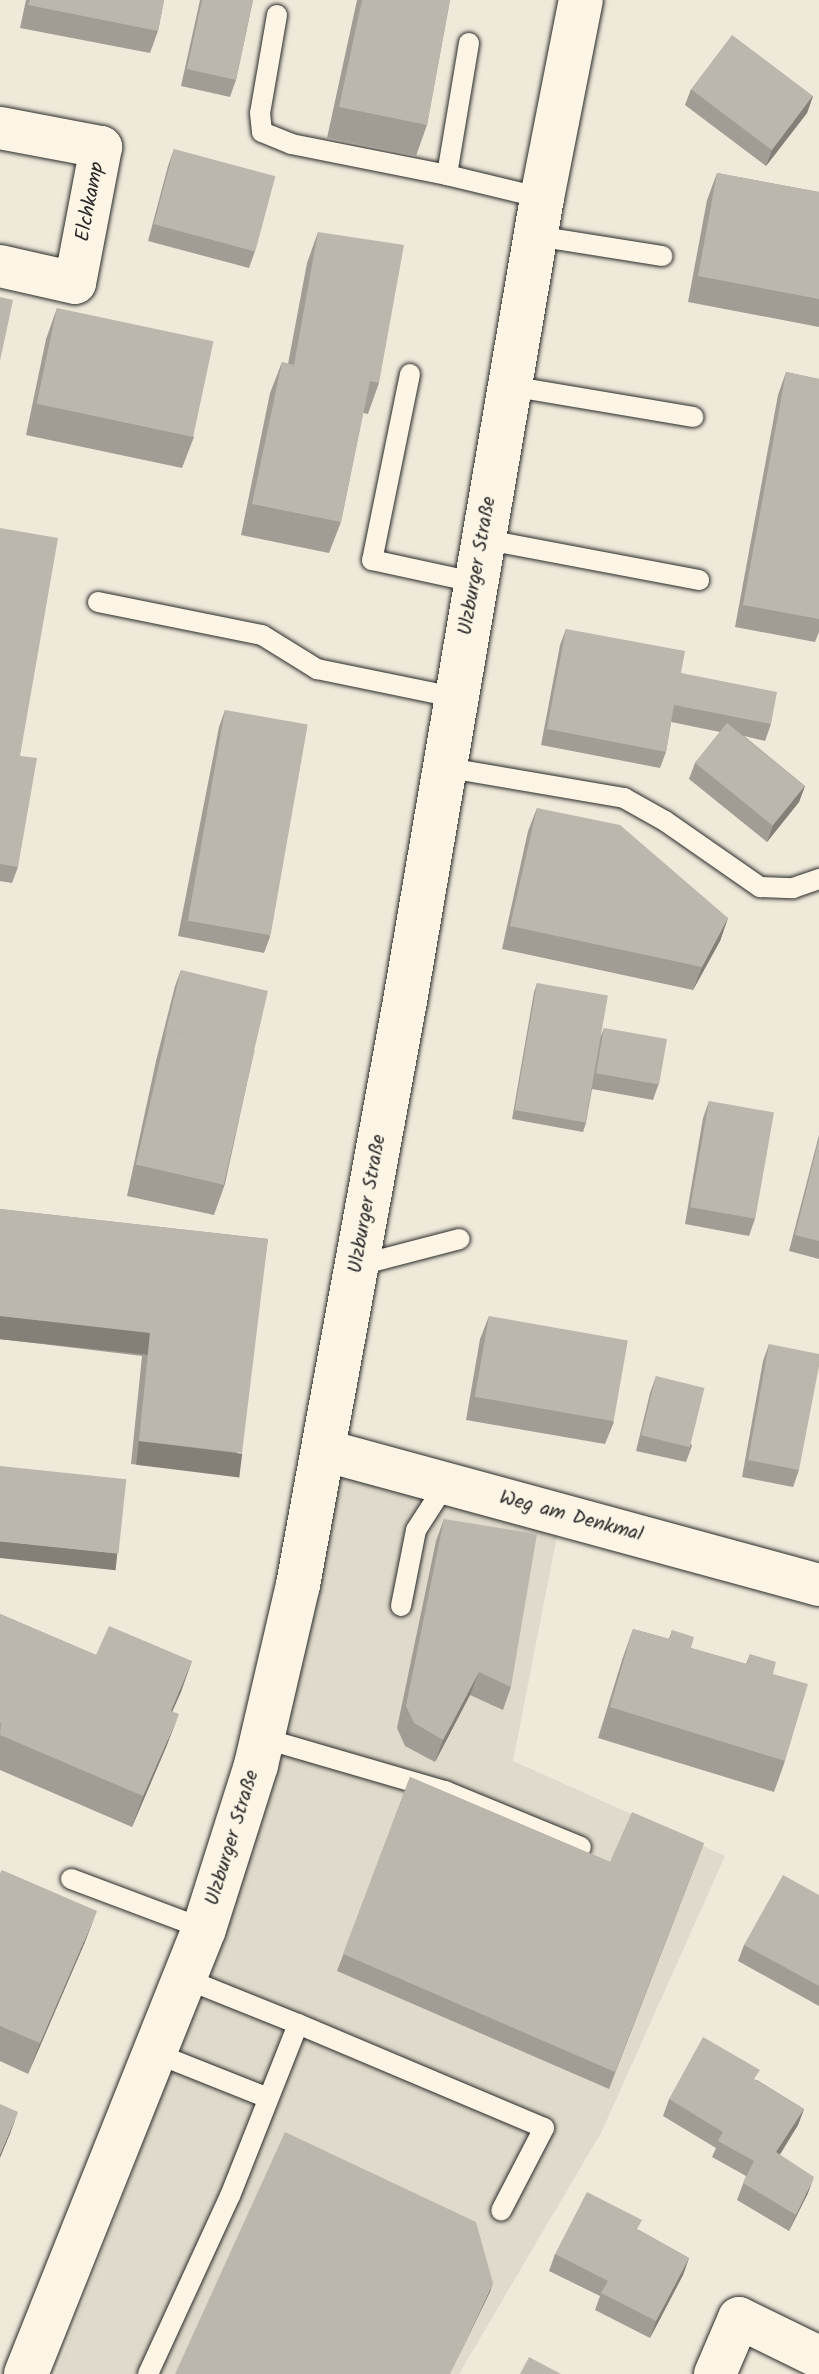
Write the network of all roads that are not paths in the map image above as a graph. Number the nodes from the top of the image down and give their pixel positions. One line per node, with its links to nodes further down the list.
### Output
1 (581, 0): 6 (main road, Ulzburger Straße)
2 (277, 15): 5 (lane)
3 (469, 43): 5 (lane)
4 (0, 128): 8 (street, Elchkamp)
5 (447, 175): 6 (lane)
6 (539, 217): 7 (lane); 10 (main road, Ulzburger Straße)
7 (662, 256)
8 (0, 266)
9 (410, 374): 14 (lane)
10 (510, 386): 11 (lane); 12 (main road, Ulzburger Straße)
11 (693, 417)
12 (482, 539): 13 (lane); 14 (main road, Ulzburger Straße)
13 (699, 580)
14 (474, 582): 16 (main road, Ulzburger Straße)
15 (98, 602): 16 (lane)
16 (454, 697): 17 (main road, Ulzburger Straße)
17 (443, 767): 18 (lane); 20 (main road, Ulzburger Straße)
18 (819, 879)
19 (460, 1239): 20 (lane)
20 (356, 1266): 21 (main road, Ulzburger Straße)
21 (323, 1450): 22 (street, Weg am Denkmal); 25 (main road, Ulzburger Straße)
22 (447, 1482): 23 (street, Weg am Denkmal); 24 (lane)
23 (819, 1585)
24 (401, 1606)
25 (262, 1738): 26 (lane); 28 (main road, Ulzburger Straße)
26 (581, 1847)
27 (71, 1879): 28 (lane)
28 (204, 1929): 29 (main road, Ulzburger Straße)
29 (186, 1979): 30 (lane); 31 (main road, Ulzburger Straße)
30 (298, 2024): 32 (lane); 33 (lane)
31 (155, 2053): 32 (lane); 35 (main road, Ulzburger Straße)
32 (268, 2098): 36 (lane)
33 (501, 2211)
34 (802, 2360): 37 (street)
35 (26, 2374)
36 (148, 2374)
37 (715, 2374)

